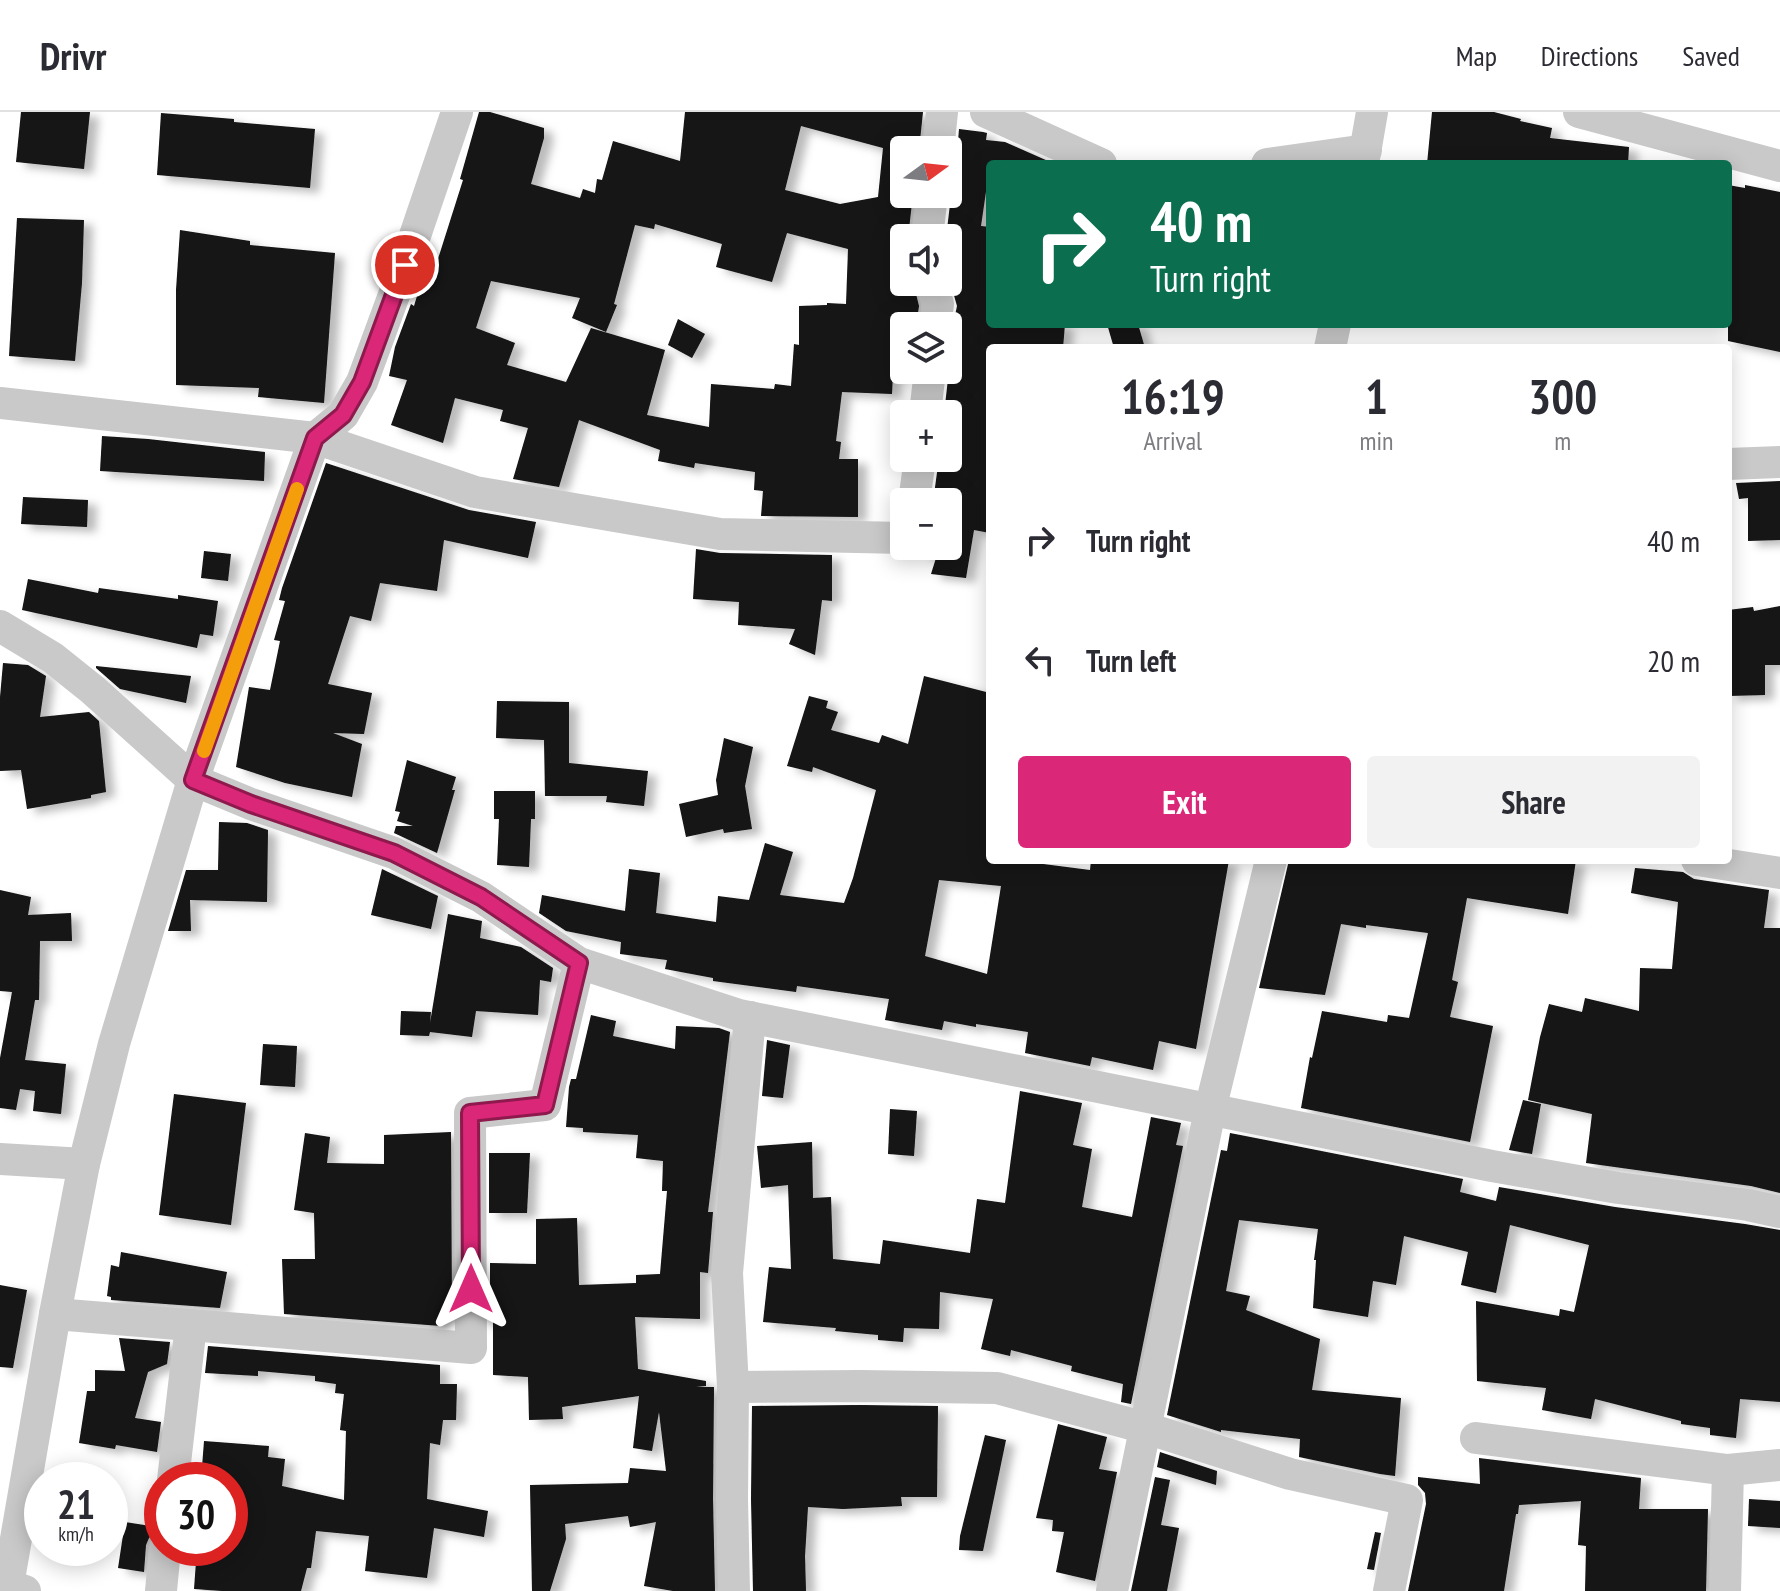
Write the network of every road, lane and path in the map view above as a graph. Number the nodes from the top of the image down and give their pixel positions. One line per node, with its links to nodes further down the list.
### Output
1 (457, 112): 12 (street)
2 (942, 112): 6 (street)
3 (986, 112): 8 (street)
4 (1372, 112): 7 (street)
5 (1579, 112): 10 (street)
6 (939, 136)
7 (1364, 157): 9 (street)
8 (1092, 160)
9 (1322, 160)
10 (1780, 166)
11 (0, 403): 12 (street)
12 (315, 438): 15 (street); 17 (street)
13 (1780, 462): 14 (street)
14 (1732, 464)
15 (890, 538)
16 (0, 626): 17 (street)
17 (193, 780): 21 (street); 25 (street)
18 (1270, 864): 23 (street)
19 (1723, 864): 20 (street)
20 (1780, 873)
21 (579, 963): 22 (street); 28 (street)
22 (750, 1017): 23 (street); 29 (street)
23 (1210, 1110): 26 (street); 30 (street)
24 (0, 1159): 25 (street)
25 (84, 1164): 27 (street)
26 (1780, 1212)
27 (55, 1314): 28 (street); 36 (street)
28 (191, 1325): 32 (street)
29 (733, 1387): 30 (street); 38 (street)
30 (1146, 1428): 39 (street); 40 (street)
31 (1476, 1438): 34 (street)
32 (175, 1462)
33 (1780, 1465): 34 (street)
34 (1728, 1470): 41 (street)
35 (163, 1566): 37 (street)
36 (11, 1587)
37 (161, 1591)
38 (734, 1591)
39 (1112, 1591)
40 (1389, 1591)
41 (1725, 1591)

